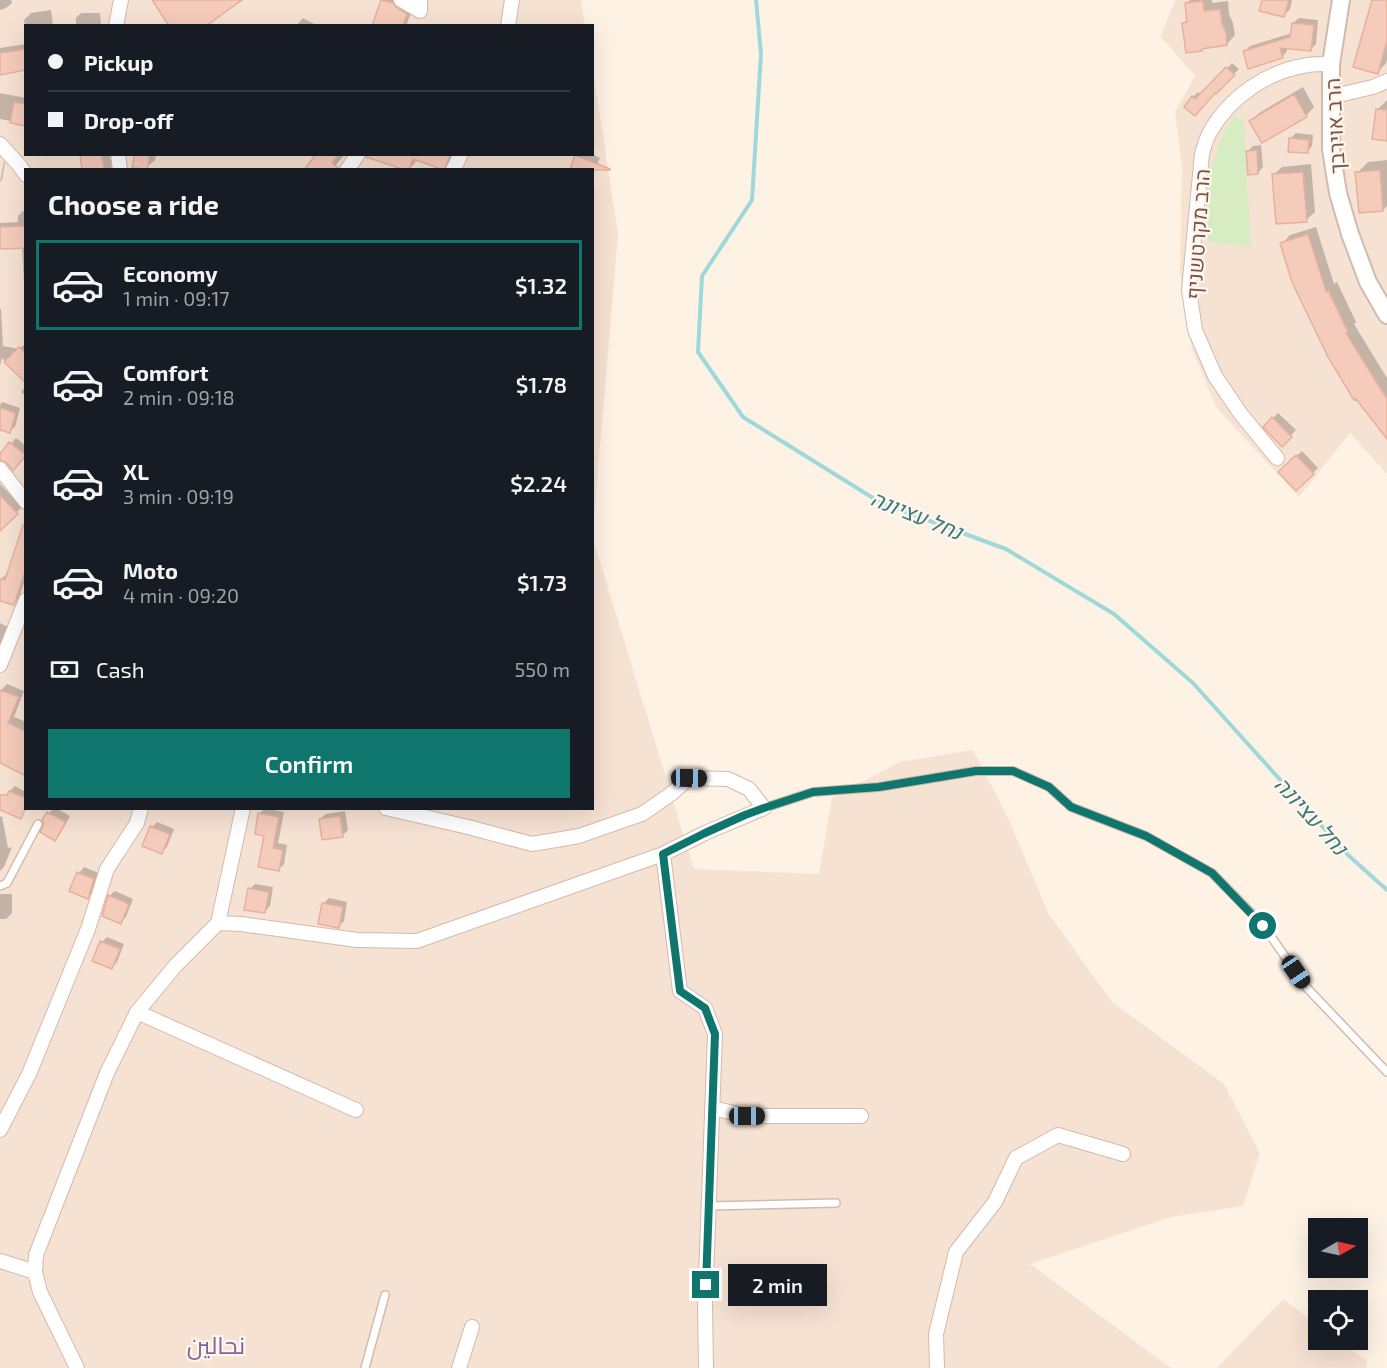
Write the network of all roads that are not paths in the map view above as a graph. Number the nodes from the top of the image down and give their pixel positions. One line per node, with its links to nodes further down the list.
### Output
1 (122, 0): 6 (street)
2 (401, 0): 5 (street)
3 (512, 0): 8 (street)
4 (1341, 0): 9 (street, הרב אוירבך)
5 (420, 6): 7 (street)
6 (116, 24)
7 (416, 24)
8 (508, 24)
9 (1331, 64): 11 (street, הרב אוירבך); 15 (street, הרב מקרטשניף)
10 (1387, 81): 11 (street)
11 (1330, 97): 14 (street, הרב אוירבך)
12 (0, 144): 13 (street)
13 (24, 172)
14 (1387, 315)
15 (1277, 458)
16 (0, 469): 17 (street)
17 (24, 499)
18 (24, 605): 19 (street)
19 (0, 665)
20 (764, 808): 23 (street); 25 (street); 29 (lane)
21 (140, 810): 33 (street)
22 (243, 810): 27 (street)
23 (395, 810)
24 (38, 824): 26 (lane)
25 (663, 854): 27 (street); 30 (street)
26 (0, 886)
27 (218, 923): 28 (street)
28 (137, 1012): 31 (street); 38 (street)
29 (1387, 1072)
30 (712, 1108): 32 (street); 36 (street)
31 (357, 1110)
32 (861, 1116)
33 (0, 1130)
34 (1123, 1154): 45 (street)
35 (836, 1203): 36 (lane)
36 (709, 1206): 44 (street)
37 (0, 1261): 38 (street)
38 (35, 1272): 41 (street)
39 (385, 1295): 42 (lane)
40 (472, 1327): 43 (street)
41 (77, 1368)
42 (365, 1368)
43 (459, 1368)
44 (706, 1368)
45 (937, 1368)

